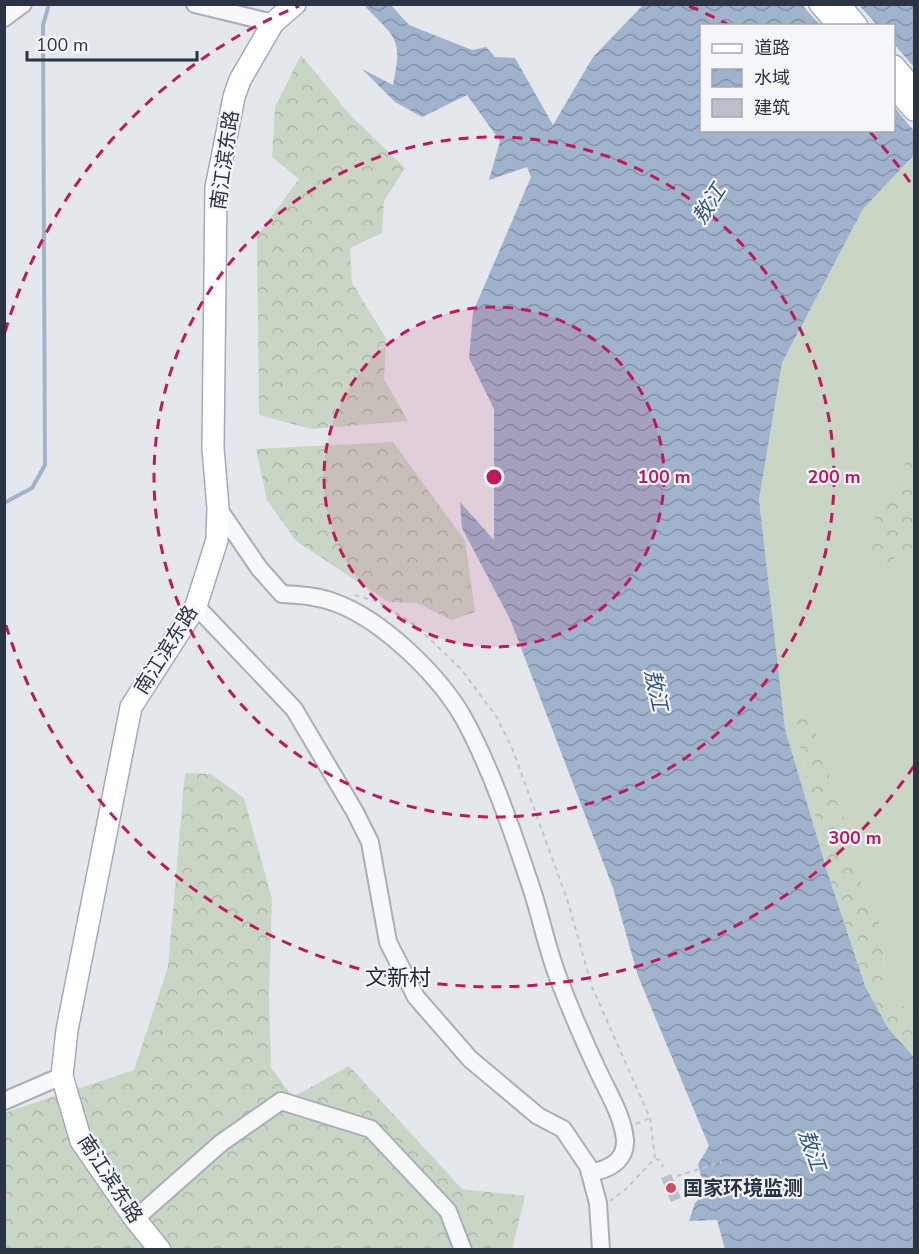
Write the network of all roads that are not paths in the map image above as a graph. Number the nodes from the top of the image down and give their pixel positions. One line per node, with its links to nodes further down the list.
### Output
1 (23, 4): 6 (street)
2 (195, 4): 7 (street)
3 (296, 4): 7 (main road, 南江滨东路)
4 (820, 4): 8 (main road)
5 (838, 4): 9 (main road)
6 (4, 18)
7 (273, 23): 14 (main road, 南江滨东路)
8 (837, 24)
9 (855, 24)
10 (895, 67): 12 (main road)
11 (895, 88): 13 (main road)
12 (915, 90)
13 (915, 110)
14 (218, 508): 15 (main road, 南江滨东路); 18 (street)
15 (196, 606): 16 (main road, 南江滨东路); 22 (street)
16 (62, 1076): 17 (street); 19 (main road, 南江滨东路)
17 (4, 1101)
18 (598, 1172)
19 (135, 1219): 20 (main road, 南江滨东路); 21 (street)
20 (160, 1250)
21 (463, 1250)
22 (602, 1250)

